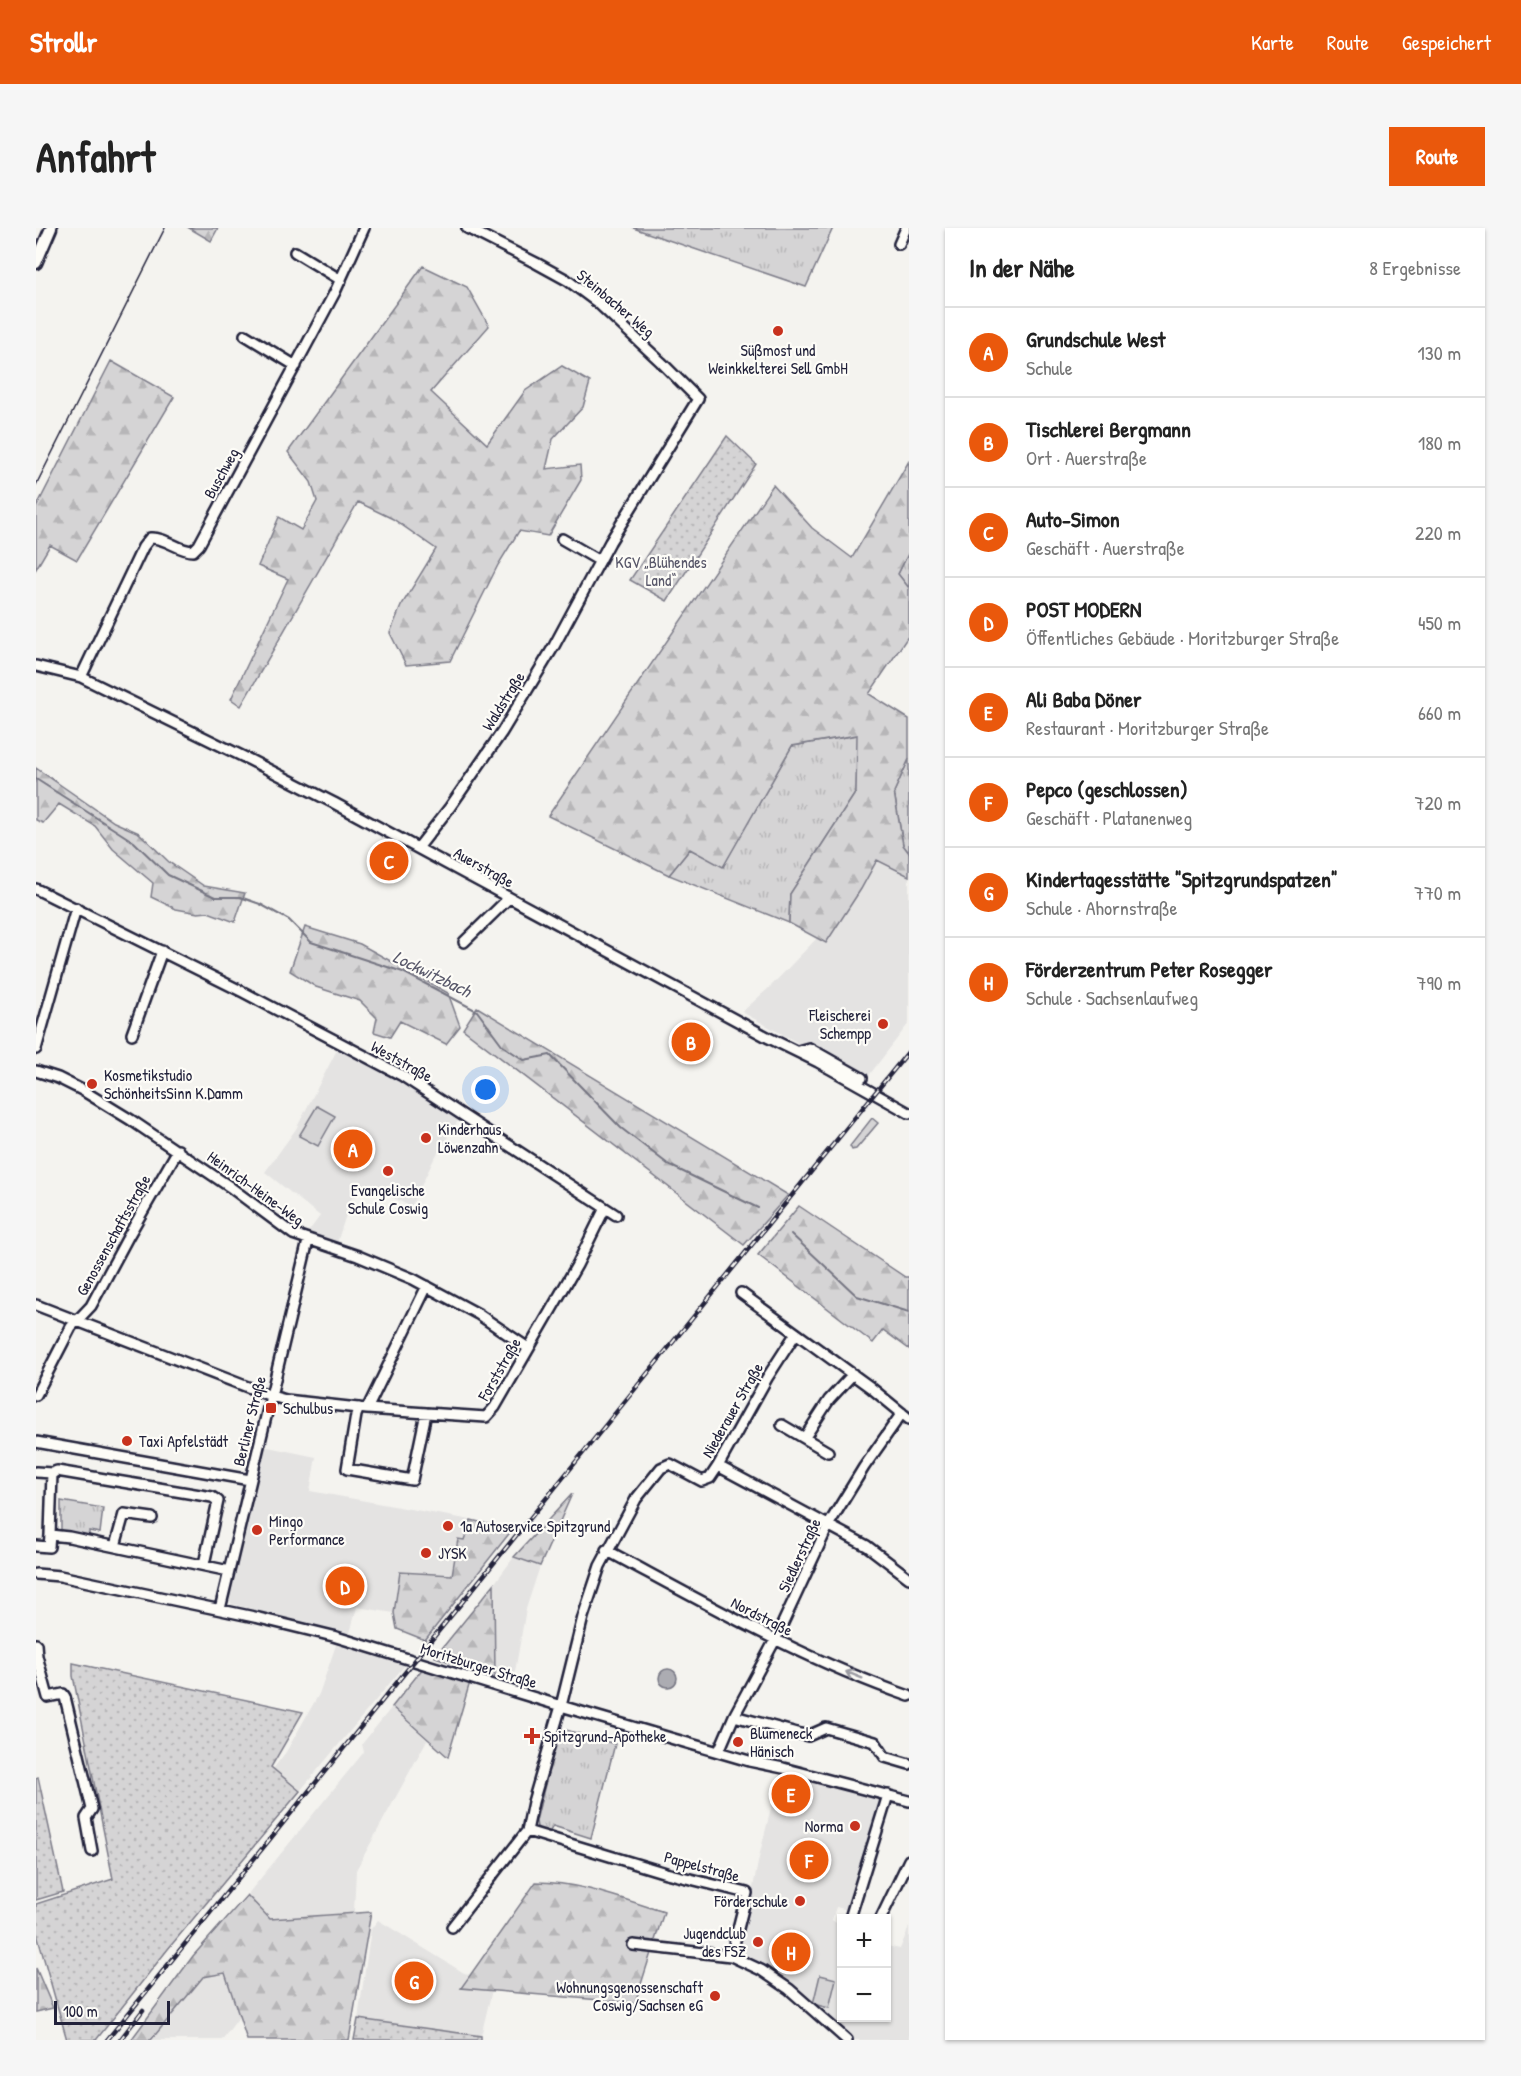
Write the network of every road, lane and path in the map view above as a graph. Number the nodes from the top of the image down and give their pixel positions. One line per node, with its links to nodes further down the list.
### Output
1 (51, 228): 7 (main road)
2 (364, 228): 8 (street, Buschweg)
3 (467, 228): 11 (street, Steinbacher Weg)
4 (906, 228): 5 (street)
5 (899, 244)
6 (295, 252): 8 (street)
7 (36, 263)
8 (341, 279): 10 (street, Buschweg)
9 (245, 335): 10 (street)
10 (296, 366): 15 (street, Buschweg)
11 (696, 404): 13 (street, Waldstraße)
12 (562, 540): 13 (street)
13 (600, 561): 16 (street, Waldstraße)
14 (36, 666): 15 (street, Auerstraße)
15 (81, 677): 16 (street, Auerstraße)
16 (418, 848): 18 (street, Auerstraße)
17 (36, 890): 19 (street, Weststraße)
18 (509, 898): 20 (street); 24 (street, Auerstraße)
19 (76, 909): 21 (street, Weststraße); 23 (street)
20 (464, 942)
21 (162, 951): 22 (street); 29 (street, Weststraße)
22 (132, 1034)
23 (36, 1048)
24 (798, 1051): 26 (street); 27 (street, Auerstraße)
25 (36, 1071): 28 (street, Heinrich-Heine-Weg)
26 (862, 1078)
27 (909, 1113)
28 (178, 1150): 31 (street, Heinrich-Heine-Weg); 35 (street, Genossenschaftsstraße)
29 (605, 1208): 30 (street, Weststraße); 37 (street, Forststraße)
30 (616, 1215)
31 (308, 1241): 32 (street, Heinrich-Heine-Weg); 40 (street, Berliner Straße)
32 (427, 1286): 37 (street, Heinrich-Heine-Weg); 41 (street)
33 (741, 1293): 36 (street)
34 (36, 1305): 35 (street, Forststraße)
35 (77, 1320): 39 (street, Genossenschaftsstraße); 40 (street, Forststraße)
36 (796, 1333): 38 (street); 48 (street, Niederauer Straße)
37 (528, 1348): 42 (street, Forststraße)
38 (852, 1374): 43 (street); 45 (street)
39 (36, 1395)
40 (271, 1396): 41 (street, Forststraße); 51 (street, Berliner Straße)
41 (363, 1408): 42 (street, Forststraße); 42 (street)
42 (426, 1413)
43 (906, 1416): 53 (street, Siedlerstraße)
44 (782, 1425): 45 (street)
45 (805, 1437): 47 (street)
46 (36, 1442): 51 (street)
47 (828, 1452)
48 (718, 1466): 53 (street); 57 (street, Niederauer Straße)
49 (36, 1472): 50 (street)
50 (52, 1473): 54 (street); 58 (street)
51 (250, 1480): 59 (street, Berliner Straße)
52 (152, 1518): 56 (street)
53 (830, 1524): 61 (street); 63 (street, Siedlerstraße)
54 (50, 1534): 55 (street); 56 (street)
55 (36, 1546)
56 (115, 1546): 58 (street)
57 (606, 1550): 63 (street, Nordstraße); 66 (street, Niederauer Straße)
58 (204, 1564): 59 (street)
59 (229, 1570): 62 (street, Berliner Straße)
60 (36, 1574): 62 (street, Moritzburger Straße)
61 (909, 1578)
62 (220, 1609): 66 (street, Moritzburger Straße)
63 (775, 1640): 65 (street, Nordstraße, one-way to 63); 67 (street, Siedlerstraße)
64 (36, 1644): 73 (street)
65 (909, 1696)
66 (561, 1706): 68 (street, Moritzburger Straße); 72 (street, Niederauer Straße)
67 (734, 1716): 68 (street, Siedlerstraße); 69 (street)
68 (719, 1751): 70 (street, Moritzburger Straße)
69 (909, 1764)
70 (888, 1795): 71 (street, Moritzburger Straße); 75 (street)
71 (909, 1801)
72 (527, 1831): 77 (street); 79 (street, Pappelstraße)
73 (92, 1851)
74 (909, 1860): 76 (street)
75 (851, 1914)
76 (883, 1914)
77 (452, 1927)
78 (633, 1945): 79 (street)
79 (731, 1956): 80 (street)
80 (847, 2040)

